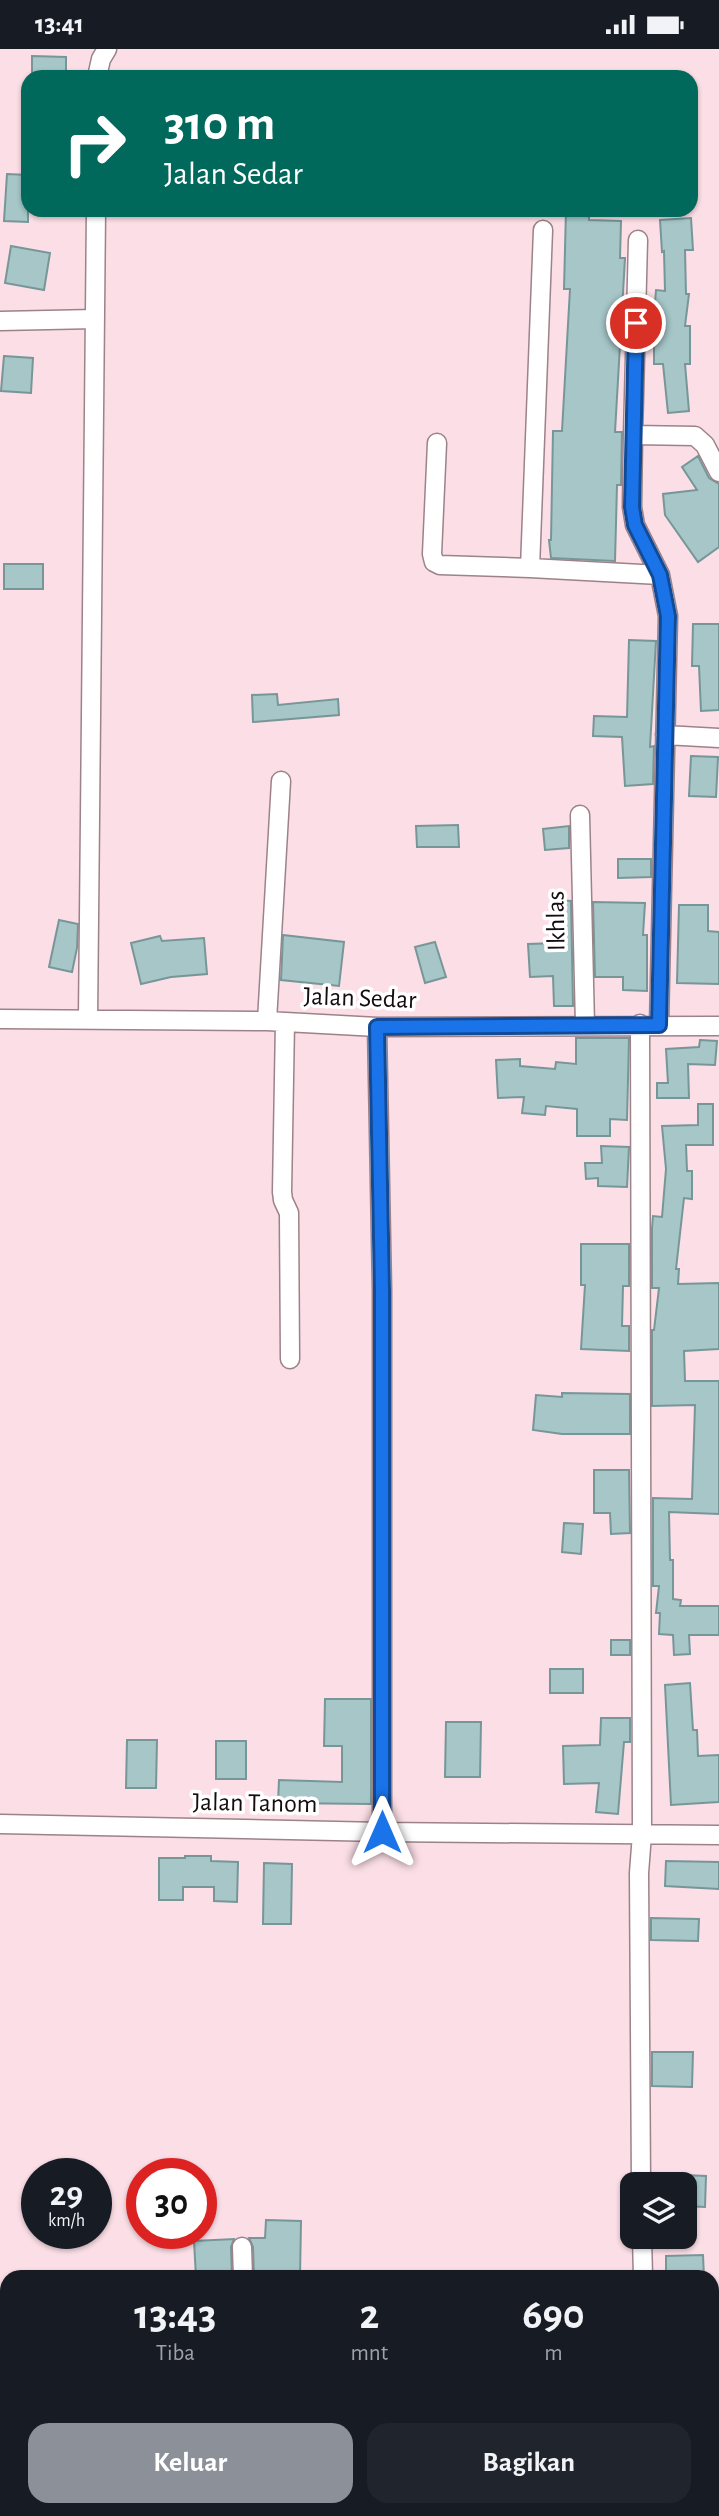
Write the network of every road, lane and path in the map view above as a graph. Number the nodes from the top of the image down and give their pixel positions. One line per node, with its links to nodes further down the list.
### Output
1 (99, 52): 2 (street)
2 (98, 70)
3 (96, 217): 6 (street)
4 (542, 230): 11 (street)
5 (639, 240): 8 (street)
6 (95, 319): 7 (street); 18 (street)
7 (0, 321)
8 (633, 435): 10 (street); 12 (street)
9 (437, 443): 11 (street)
10 (719, 472)
11 (530, 568): 12 (street)
12 (660, 575): 13 (street)
13 (665, 735): 14 (street); 22 (street)
14 (719, 738)
15 (281, 781): 19 (street)
16 (580, 815): 21 (street, Ikhlas)
17 (0, 1019): 18 (street, Jalan Sedar)
18 (88, 1019): 19 (street, Jalan Sedar)
19 (276, 1022): 24 (street, Jalan Sedar); 25 (street)
20 (640, 1024): 21 (street, Jalan Sedar); 22 (street, Jalan Sedar); 28 (street)
21 (585, 1025): 24 (street, Jalan Sedar)
22 (659, 1025): 23 (street, Jalan Sedar)
23 (719, 1026)
24 (377, 1027): 27 (street)
25 (290, 1359)
26 (0, 1824): 27 (street, Jalan Tanom)
27 (382, 1832): 28 (street, Jalan Tanom)
28 (642, 1834): 29 (street, Jalan Tanom); 30 (street)
29 (719, 1835)
30 (641, 2172)
31 (242, 2247): 33 (street)
32 (642, 2249): 34 (street)
33 (243, 2270)
34 (643, 2270)

